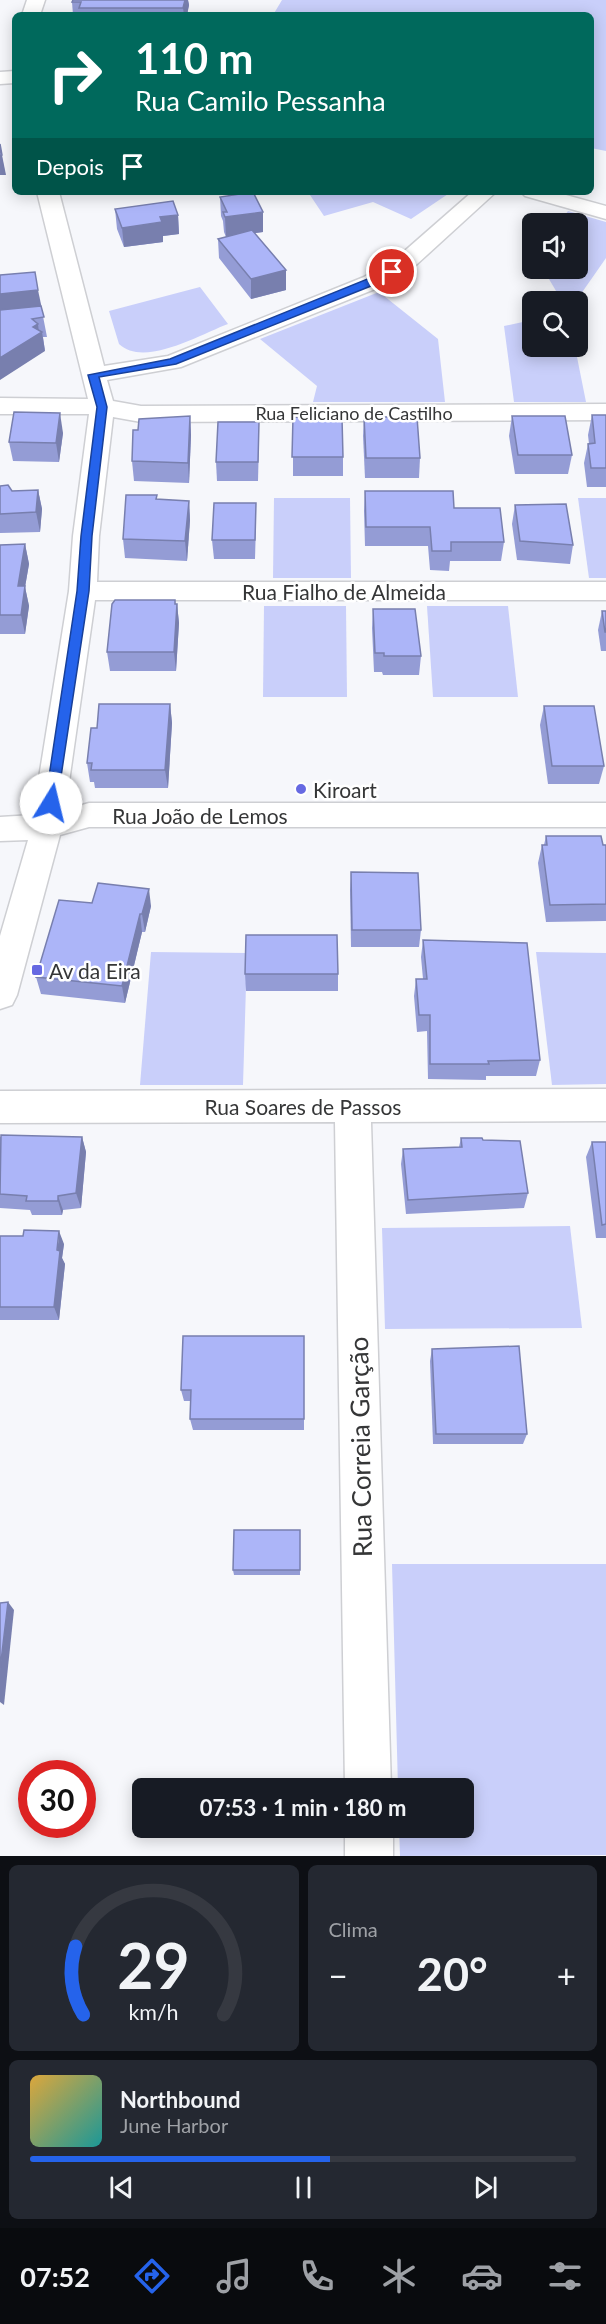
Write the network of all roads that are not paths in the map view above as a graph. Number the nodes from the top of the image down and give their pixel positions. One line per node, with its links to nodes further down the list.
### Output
1 (49, 195): 5 (street)
2 (482, 195): 5 (street)
3 (543, 195): 4 (street)
4 (606, 213)
5 (93, 375): 7 (street)
6 (0, 406): 7 (street, Rua Feliciano de Castilho)
7 (102, 407): 8 (street, Rua Feliciano de Castilho); 9 (street)
8 (606, 412)
9 (83, 591): 10 (street, Rua Fialho de Almeida); 12 (street)
10 (606, 591)
11 (606, 815): 12 (street, Rua João de Lemos)
12 (47, 827): 13 (street, Rua João de Lemos); 14 (street)
13 (0, 829)
14 (0, 995)
15 (606, 1105): 16 (street, Rua Soares de Passos)
16 (353, 1106): 17 (street, Rua Soares de Passos); 18 (street, Rua Correia Garção)
17 (0, 1107)
18 (368, 1778)
19 (369, 1838): 20 (street)
20 (369, 1856)

